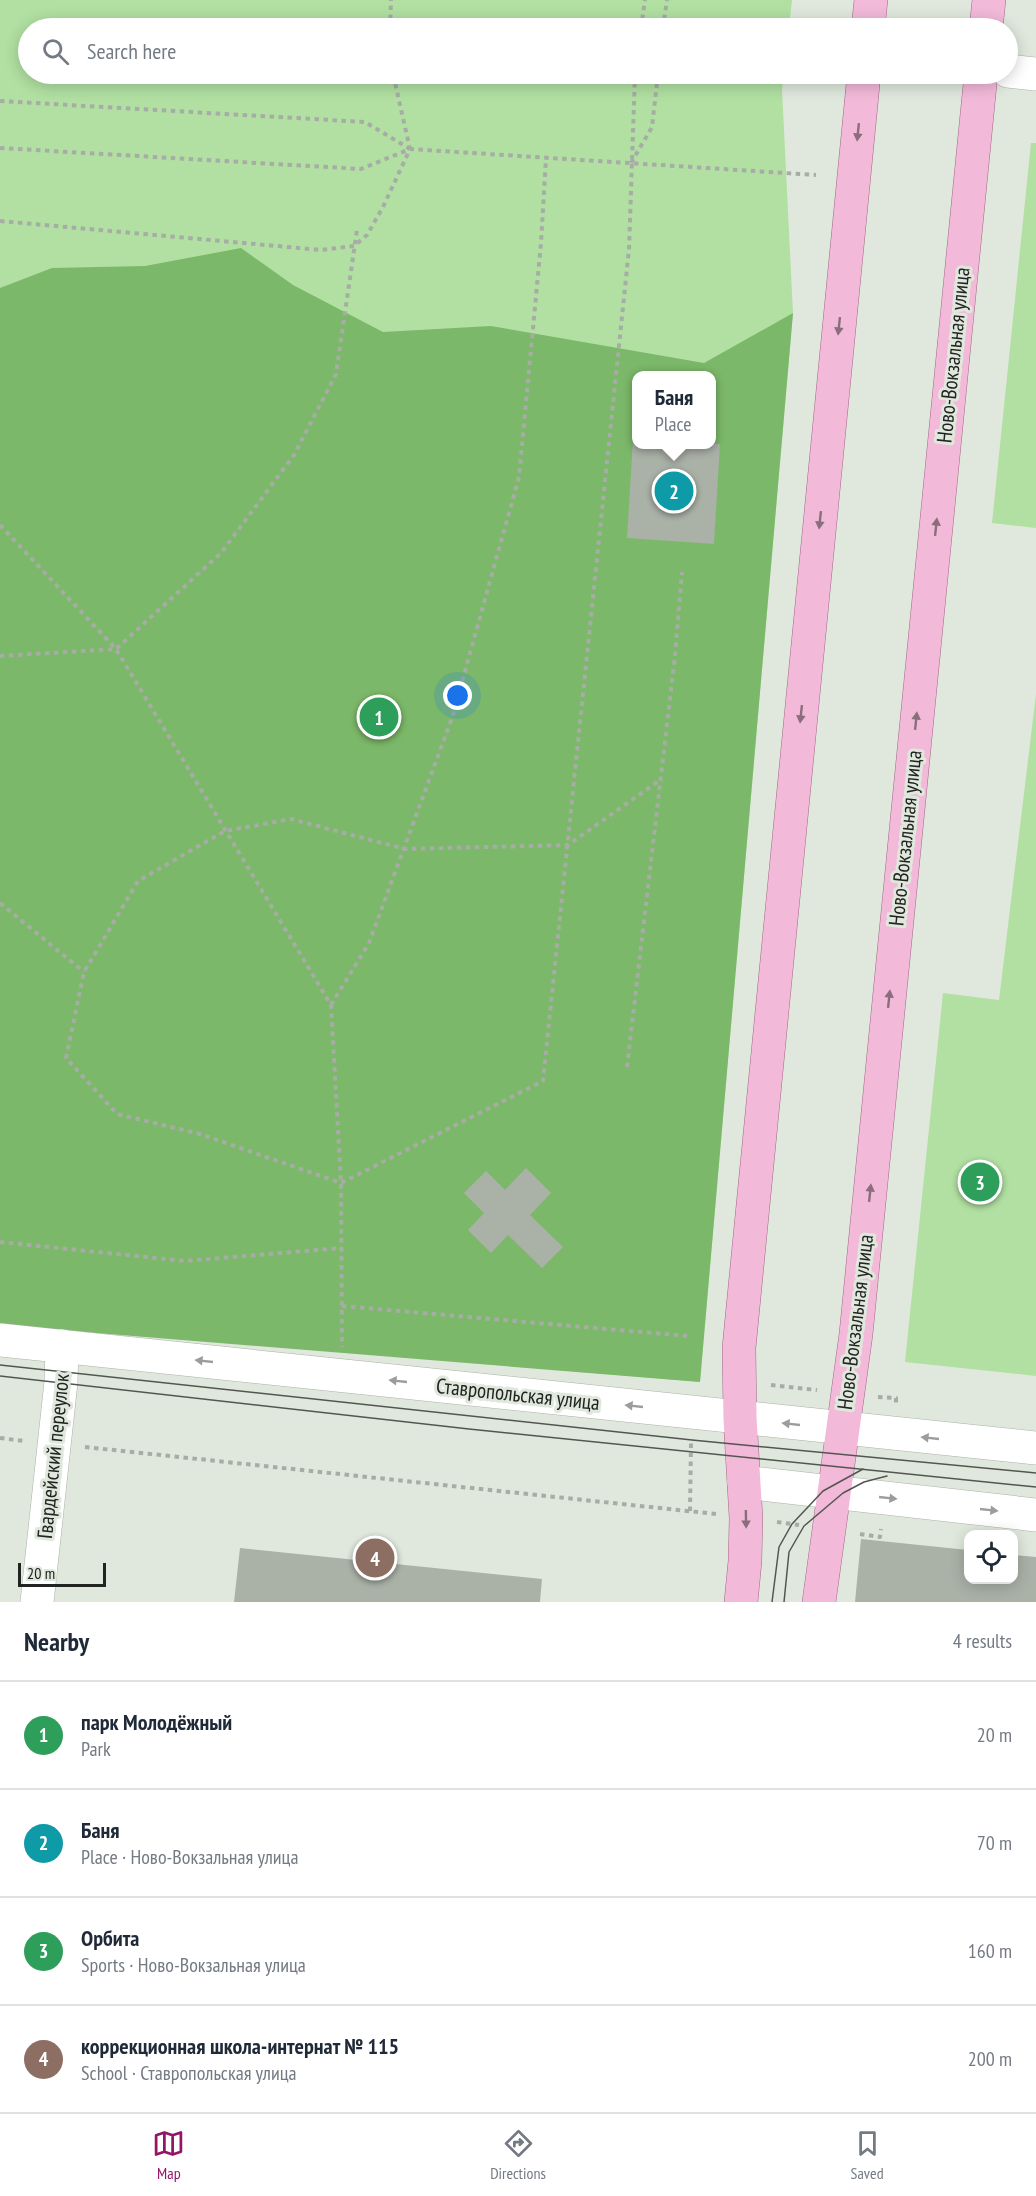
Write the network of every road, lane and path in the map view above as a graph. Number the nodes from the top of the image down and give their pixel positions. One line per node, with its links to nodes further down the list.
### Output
1 (391, 0): 6 (path)
2 (645, 0): 7 (path)
3 (667, 0): 8 (path)
4 (871, 0): 9 (main road)
5 (989, 0): 10 (main road)
6 (390, 18)
7 (642, 18)
8 (664, 18)
9 (869, 18)
10 (987, 18)
11 (1018, 72): 12 (street)
12 (1036, 74)
13 (395, 84): 20 (path)
14 (635, 84): 22 (path)
15 (657, 84): 22 (path)
16 (863, 84): 47 (main road, one-way to 47)
17 (980, 84): 48 (main road, Ново-Вокзальная улица, one-way to 17)
18 (0, 101): 20 (path)
19 (0, 148): 20 (path)
20 (410, 149): 21 (path); 26 (path)
21 (546, 158): 22 (path); 34 (path)
22 (631, 164): 23 (path); 33 (path)
23 (816, 175)
24 (0, 221): 26 (path)
25 (357, 230): 26 (path)
26 (354, 246): 29 (path)
27 (0, 525): 29 (path)
28 (682, 572): 31 (path)
29 (116, 649): 30 (path); 32 (path)
30 (0, 656)
31 (660, 780): 33 (path); 38 (path)
32 (225, 831): 34 (path); 36 (path); 37 (path)
33 (568, 845): 34 (path); 39 (path)
34 (405, 849): 37 (path)
35 (0, 903): 36 (path)
36 (84, 972): 39 (path)
37 (331, 1005): 39 (path)
38 (627, 1067)
39 (341, 1183): 41 (path)
40 (0, 1242): 41 (path)
41 (341, 1248): 42 (path)
42 (342, 1306): 43 (path); 46 (path)
43 (687, 1336)
44 (0, 1340): 45 (street, Ставропольская улица)
45 (62, 1346): 50 (street, Ставропольская улица, one-way to 45); 54 (street, Гвардейский переулок)
46 (342, 1353)
47 (740, 1382): 48 (path); 51 (main road)
48 (847, 1394): 49 (path); 52 (main road, Ново-Вокзальная улица)
49 (896, 1398)
50 (692, 1413): 51 (street, Ставропольская улица); 58 (path)
51 (740, 1418): 52 (street, Ставропольская улица, one-way to 51); 56 (main road)
52 (843, 1429): 55 (street, Ставропольская улица, one-way to 52); 57 (main road, Ново-Вокзальная улица)
53 (0, 1438): 54 (path)
54 (54, 1444): 58 (path); 63 (street, Гвардейский переулок)
55 (1036, 1448)
56 (744, 1482): 57 (street); 60 (main road)
57 (834, 1492): 59 (street, one-way to 59); 61 (main road, Ново-Вокзальная улица)
58 (690, 1511): 60 (path)
59 (1036, 1515)
60 (746, 1518): 61 (path); 64 (main road, one-way to 64)
61 (828, 1529): 62 (path); 65 (main road, Ново-Вокзальная улица)
62 (880, 1537)
63 (37, 1602)
64 (741, 1602)
65 (819, 1602)

